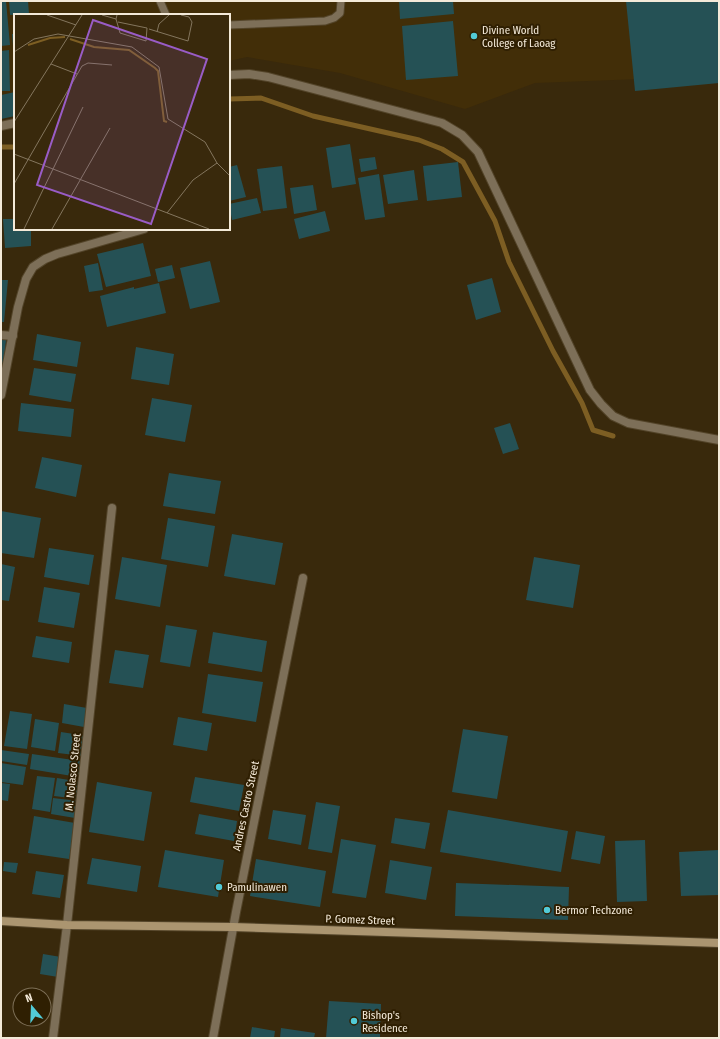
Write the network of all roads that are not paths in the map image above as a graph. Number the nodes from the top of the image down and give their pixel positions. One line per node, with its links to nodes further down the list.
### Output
1 (160, 1): 3 (lane)
2 (341, 1): 4 (lane)
3 (166, 14)
4 (230, 25)
5 (230, 75): 12 (street)
6 (14, 123): 7 (street)
7 (1, 126)
8 (141, 230): 10 (street)
9 (1, 335): 10 (street)
10 (12, 336): 11 (street)
11 (1, 395)
12 (719, 440)
13 (112, 508): 16 (street, M. Nolasco Street)
14 (304, 578): 17 (street, Andres Castro Street)
15 (1, 921): 16 (main road, P. Gomez Street)
16 (67, 925): 17 (main road, P. Gomez Street); 19 (street, M. Nolasco Street)
17 (233, 927): 18 (main road, P. Gomez Street); 20 (street, Andres Castro Street)
18 (719, 943)
19 (53, 1038)
20 (213, 1038)

